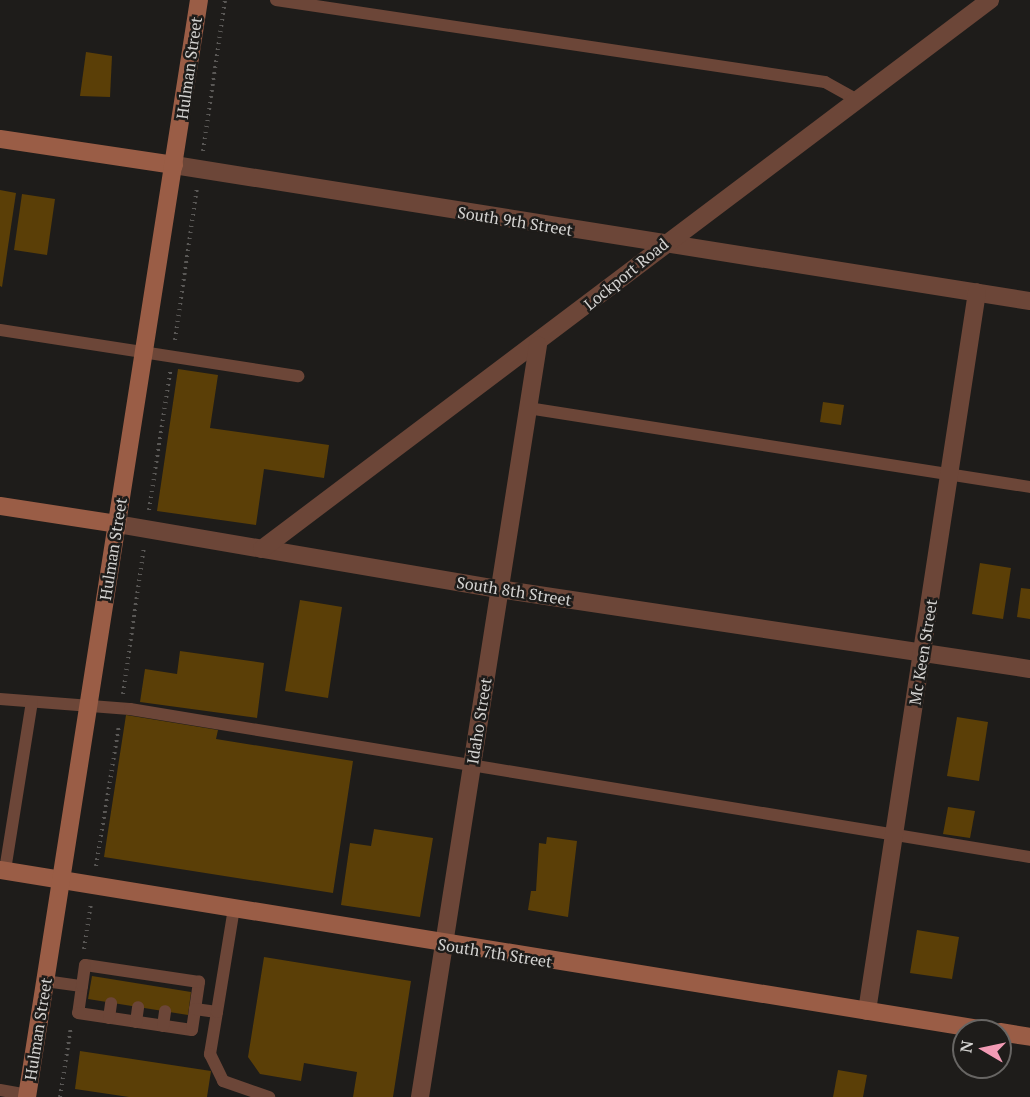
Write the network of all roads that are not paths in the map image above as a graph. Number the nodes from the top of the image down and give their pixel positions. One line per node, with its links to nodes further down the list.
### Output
1 (199, 0): 6 (street, Hulman Street)
2 (276, 0): 4 (lane)
3 (990, 0): 4 (street, Lockport Road)
4 (857, 100): 7 (street, Lockport Road)
5 (0, 139): 6 (street, South 9th Street)
6 (174, 165): 7 (street, South 9th Street); 12 (street, Hulman Street)
7 (661, 246): 8 (street, South 9th Street); 11 (street, Lockport Road)
8 (977, 292): 9 (street, South 9th Street); 15 (street, Mc Keen Street)
9 (1030, 301)
10 (0, 330): 12 (lane)
11 (538, 345): 14 (street, Idaho Street); 19 (street, Lockport Road)
12 (144, 353): 13 (lane); 18 (street, Hulman Street)
13 (298, 376)
14 (528, 408): 15 (lane); 20 (street, Idaho Street)
15 (950, 476): 16 (lane); 21 (street, Mc Keen Street)
16 (1030, 487)
17 (0, 506): 18 (street, South 8th Street)
18 (117, 524): 19 (street, South 8th Street); 25 (street, Hulman Street)
19 (262, 549): 20 (street, South 8th Street)
20 (499, 589): 21 (street, South 8th Street); 26 (street, Idaho Street)
21 (922, 654): 22 (street, South 8th Street); 27 (street, Mc Keen Street)
22 (1030, 669)
23 (0, 699): 24 (lane)
24 (32, 702): 25 (lane); 29 (lane)
25 (88, 709): 26 (lane); 30 (street, Hulman Street)
26 (472, 767): 27 (lane); 32 (street, Idaho Street)
27 (894, 838): 28 (lane); 39 (street, Mc Keen Street)
28 (1030, 857)
29 (3, 870): 30 (street, South 7th Street)
30 (62, 878): 31 (street, South 7th Street); 33 (street, Hulman Street)
31 (234, 908): 32 (street, South 7th Street); 40 (lane)
32 (445, 945): 39 (street, South 7th Street); 50 (street, Idaho Street)
33 (45, 981): 34 (lane); 48 (street, Hulman Street)
34 (82, 986): 37 (lane); 41 (lane)
35 (111, 1003): 41 (lane)
36 (138, 1007): 42 (lane)
37 (195, 1009): 40 (lane); 44 (lane)
38 (165, 1011): 44 (lane)
39 (867, 1011): 43 (street, South 7th Street)
40 (217, 1012): 49 (lane)
41 (109, 1018): 42 (lane)
42 (136, 1022): 44 (lane)
43 (952, 1025)
44 (163, 1026)
45 (1012, 1034): 46 (street)
46 (1030, 1037)
47 (0, 1090): 48 (lane)
48 (31, 1096)
49 (269, 1097)
50 (420, 1097)

